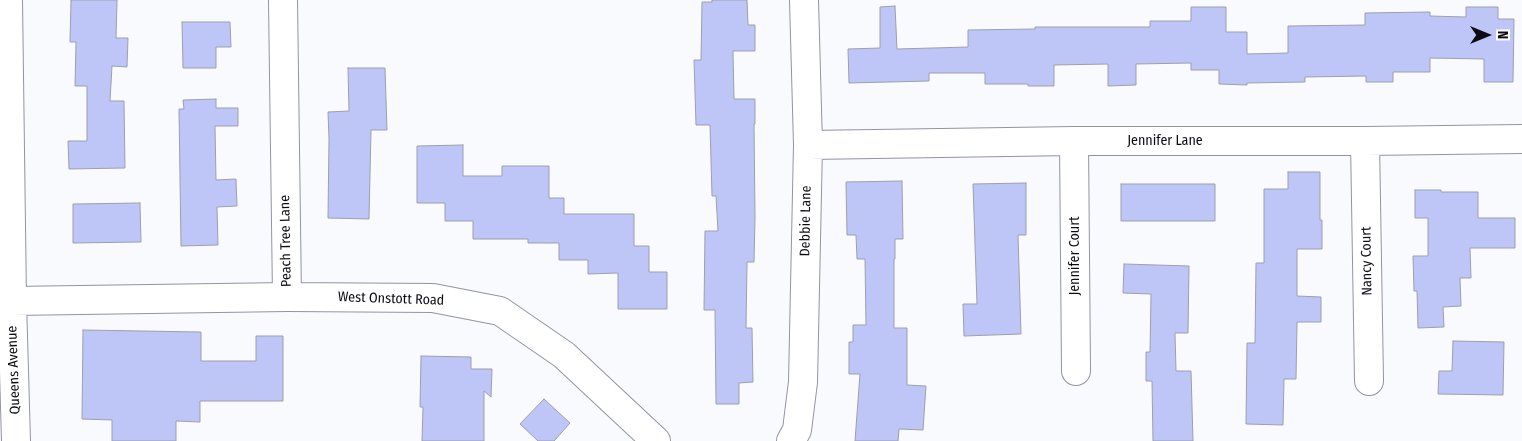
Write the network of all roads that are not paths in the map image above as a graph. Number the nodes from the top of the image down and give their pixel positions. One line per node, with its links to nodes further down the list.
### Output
1 (8, 0): 4 (street, Queens Avenue)
2 (283, 0): 9 (street, Peach Tree Lane)
3 (804, 0): 8 (street, Debbie Lane)
4 (4, 44): 10 (street, Queens Avenue)
5 (1522, 138): 7 (street, Jennifer Lane)
6 (1074, 141): 7 (street, Jennifer Lane); 8 (street, Jennifer Lane); 11 (street, Jennifer Court)
7 (1365, 141): 12 (street, Nancy Court)
8 (808, 145): 15 (street, Debbie Lane)
9 (287, 297): 10 (street, Peach Tree Lane); 14 (street, West Onstott Road)
10 (12, 301): 13 (street, Queens Avenue)
11 (1076, 371)
12 (1369, 381)
13 (16, 441)
14 (656, 441)
15 (791, 441)

